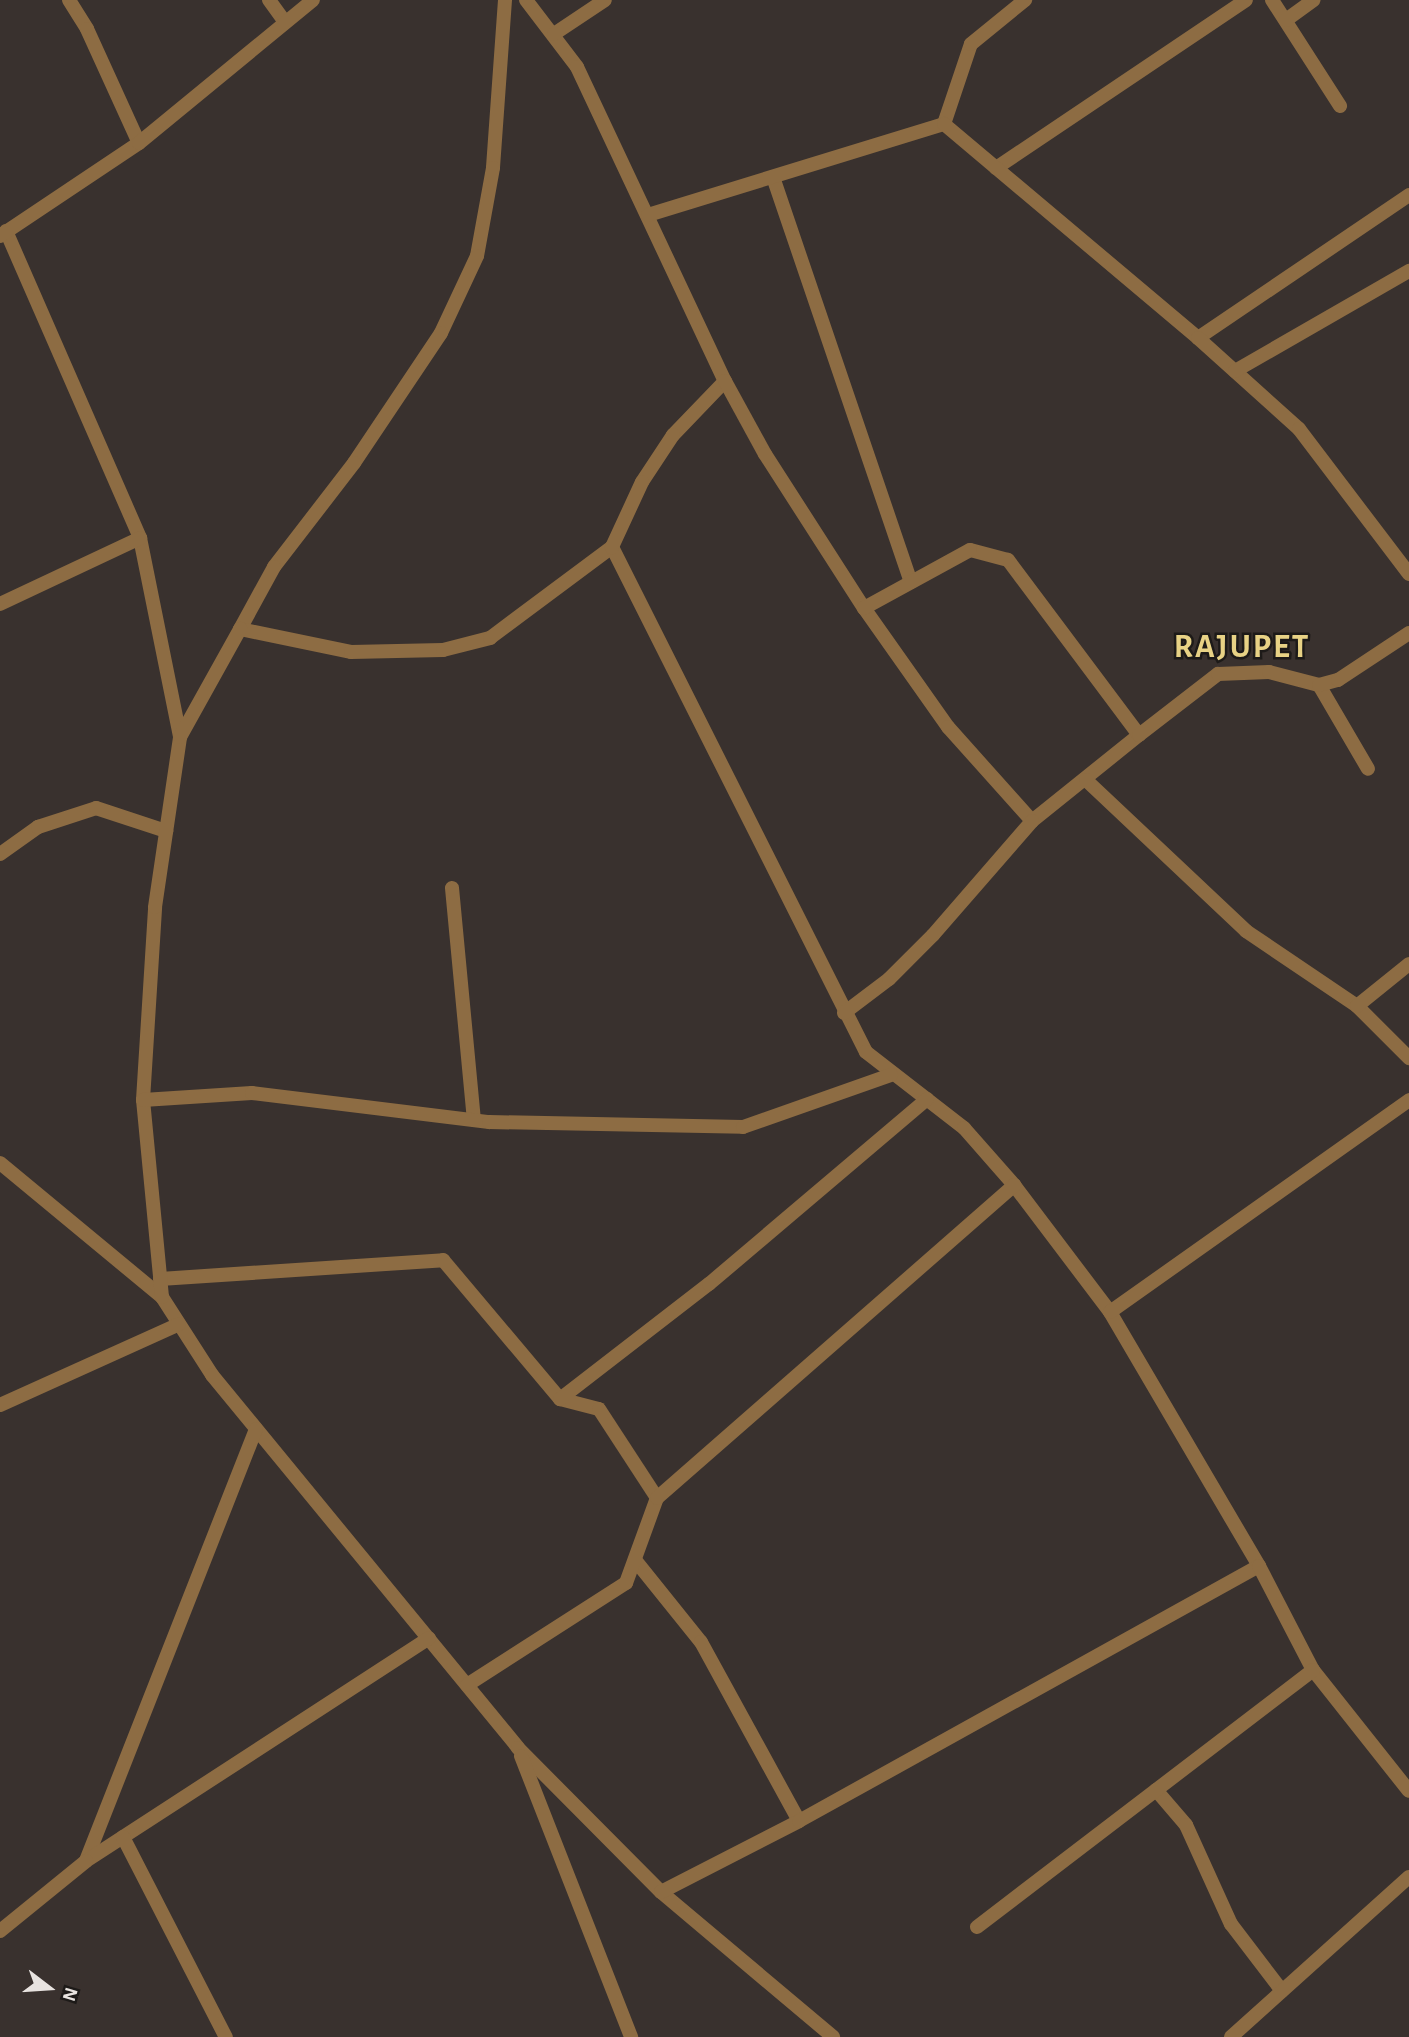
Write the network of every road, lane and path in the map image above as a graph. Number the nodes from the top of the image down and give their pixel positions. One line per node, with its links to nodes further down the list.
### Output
1 (69, 0): 16 (street)
2 (269, 0): 12 (street)
3 (313, 0): 12 (street)
4 (505, 0): 32 (street)
5 (526, 0): 13 (street)
6 (605, 0): 13 (street)
7 (1025, 0): 15 (street)
8 (1246, 0): 17 (street)
9 (1272, 0): 11 (street)
10 (1314, 0): 11 (street)
11 (1286, 20): 14 (street)
12 (285, 22): 16 (street)
13 (554, 34): 20 (street)
14 (1340, 106)
15 (944, 124): 17 (street); 18 (street)
16 (139, 143): 21 (street)
17 (996, 168): 23 (street)
18 (773, 177): 20 (street); 29 (street)
19 (1409, 195): 23 (street)
20 (648, 215): 25 (street)
21 (3, 233): 26 (street)
22 (1409, 271): 24 (street)
23 (1198, 338): 24 (street)
24 (1235, 371): 28 (street)
25 (725, 380): 27 (street); 31 (street)
26 (140, 538): 30 (street); 36 (street)
27 (612, 547): 32 (street); 45 (street)
28 (1409, 574)
29 (911, 582): 31 (street); 35 (street)
30 (0, 604)
31 (864, 608): 39 (street)
32 (240, 629): 36 (street)
33 (1409, 633): 34 (street)
34 (1319, 685): 35 (street); 37 (street)
35 (1139, 736): 38 (street)
36 (180, 737): 40 (street)
37 (1368, 769)
38 (1086, 780): 39 (street); 44 (street)
39 (1032, 821): 45 (street)
40 (166, 831): 41 (street); 49 (street)
41 (0, 854)
42 (452, 888): 51 (street)
43 (1409, 964): 44 (street)
44 (1357, 1006): 46 (street)
45 (844, 1013): 47 (street)
46 (1409, 1058)
47 (891, 1075): 48 (street); 51 (street)
48 (927, 1098): 53 (street); 58 (street)
49 (143, 1100): 51 (street); 54 (street)
50 (1409, 1100): 56 (street)
51 (474, 1120)
52 (0, 1163): 55 (street)
53 (1014, 1185): 56 (street); 61 (street)
54 (160, 1279): 55 (street); 58 (street)
55 (162, 1297): 57 (street)
56 (1110, 1312): 63 (street)
57 (179, 1324): 59 (street); 60 (street)
58 (560, 1399): 61 (street)
59 (0, 1405)
60 (256, 1429): 64 (street); 72 (street)
61 (657, 1498): 62 (street)
62 (635, 1560): 66 (street); 70 (street)
63 (1259, 1566): 65 (street); 70 (street)
64 (429, 1638): 66 (street); 71 (street)
65 (1313, 1670): 68 (street); 69 (street)
66 (467, 1685): 67 (street)
67 (518, 1748): 74 (street); 79 (street)
68 (1156, 1790): 75 (street); 77 (street)
69 (1409, 1791)
70 (799, 1821): 74 (street)
71 (123, 1837): 72 (street); 78 (street)
72 (86, 1861): 76 (street)
73 (1409, 1877): 77 (street)
74 (661, 1892): 80 (street)
75 (977, 1927)
76 (0, 1931)
77 (1282, 1991): 81 (street)
78 (226, 2037)
79 (631, 2037)
80 (833, 2037)
81 (1231, 2037)

